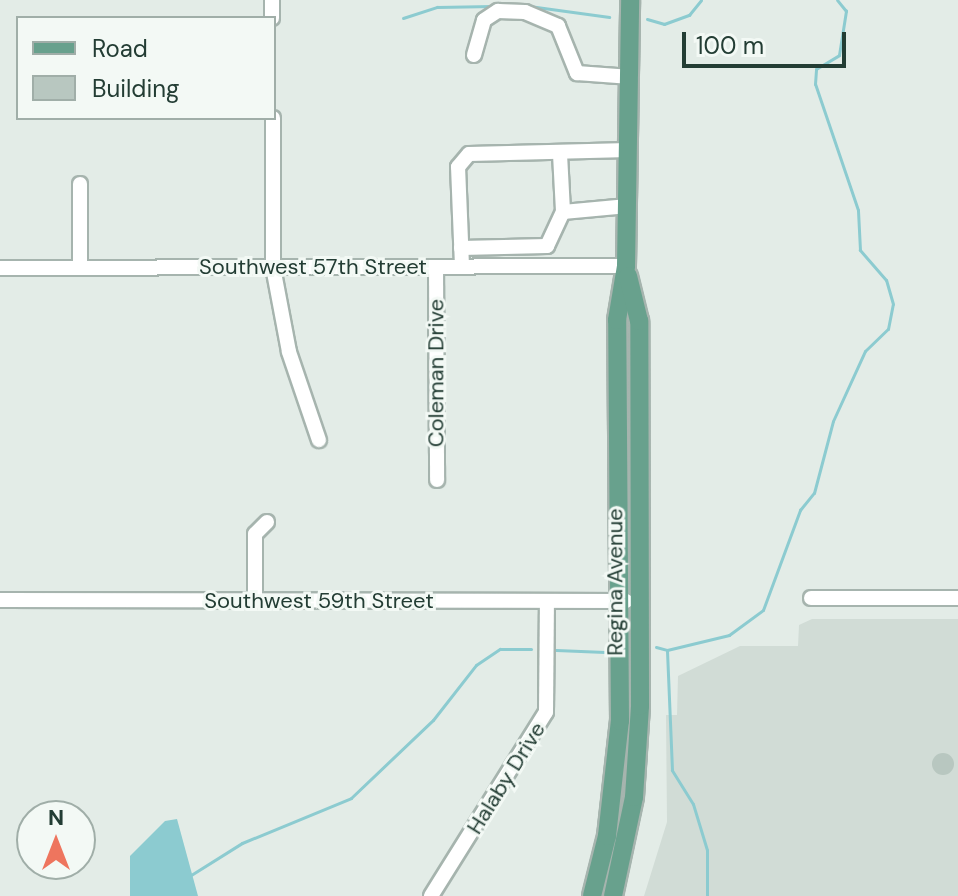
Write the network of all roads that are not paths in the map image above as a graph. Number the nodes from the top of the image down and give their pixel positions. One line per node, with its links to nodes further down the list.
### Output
1 (630, 0): 3 (main road, Regina Avenue)
2 (474, 55): 3 (street)
3 (631, 77): 5 (main road, Regina Avenue)
4 (273, 120): 18 (street)
5 (629, 150): 6 (street); 8 (main road, Regina Avenue)
6 (560, 154): 9 (street); 11 (street)
7 (80, 184): 17 (street)
8 (628, 206): 9 (street); 16 (main road, Regina Avenue)
9 (563, 212): 10 (street)
10 (536, 246): 12 (street); 15 (street)
11 (461, 248): 12 (street); 13 (street)
12 (503, 248): 14 (street)
13 (462, 266): 14 (street, Southwest 57th Street); 19 (street, Southwest 57th Street)
14 (504, 266): 15 (street, Southwest 57th Street)
15 (537, 266): 16 (street, Southwest 57th Street)
16 (626, 266): 29 (main road, Regina Avenue); 30 (main road, Regina Avenue)
17 (80, 267): 18 (street, Southwest 57th Street); 20 (street, Southwest 57th Street)
18 (273, 267): 19 (street, Southwest 57th Street); 21 (street)
19 (436, 267): 22 (street, Coleman Drive)
20 (0, 268)
21 (319, 440)
22 (437, 480)
23 (267, 522): 27 (street)
24 (811, 598): 25 (street)
25 (958, 598)
26 (0, 600): 27 (street, Southwest 59th Street)
27 (255, 601): 28 (street, Southwest 59th Street)
28 (547, 601): 29 (street, Southwest 59th Street); 31 (street, Halaby Drive)
29 (619, 601): 30 (street, Southwest 59th Street); 32 (main road, Regina Avenue)
30 (639, 601): 33 (main road, Regina Avenue)
31 (431, 896)
32 (592, 896)
33 (613, 896)

